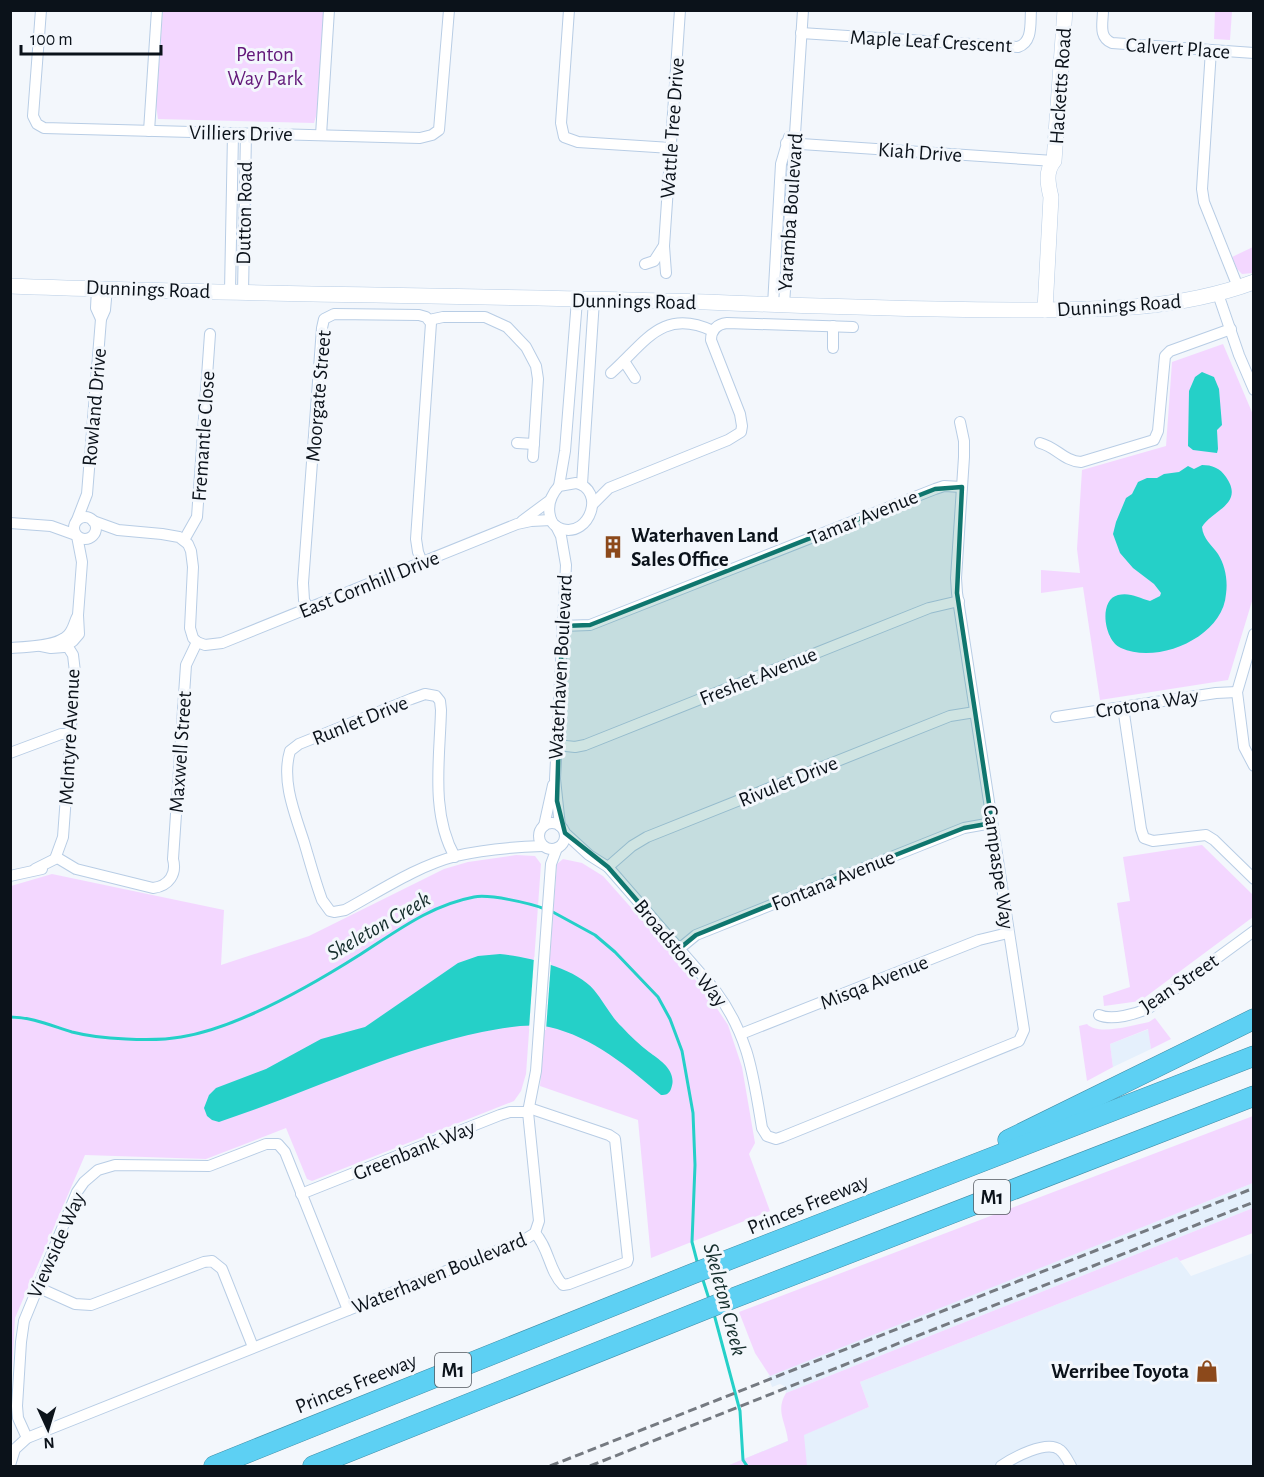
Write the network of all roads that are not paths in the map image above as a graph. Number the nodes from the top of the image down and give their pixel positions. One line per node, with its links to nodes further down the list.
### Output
1 (40, 10): 14 (street, Villiers Drive)
2 (158, 10): 14 (street)
3 (329, 10): 17 (street)
4 (448, 10): 17 (street, Villiers Drive)
5 (569, 10): 19 (street)
6 (680, 10): 19 (street, Wattle Tree Drive)
7 (802, 10): 11 (street, Yaramba Boulevard)
8 (1031, 10): 11 (street, Maple Leaf Crescent)
9 (1065, 10): 20 (street, Hacketts Road)
10 (1104, 10): 12 (street, Calvert Place)
11 (801, 33): 18 (street, Yaramba Boulevard)
12 (1211, 50): 13 (street, Calvert Place); 26 (street)
13 (1254, 53)
14 (149, 131): 15 (street, Villiers Drive)
15 (233, 134): 16 (street, Villiers Drive); 28 (street, Dutton Road)
16 (246, 134): 17 (street, Villiers Drive); 28 (street, Dutton Road)
17 (321, 135)
18 (791, 143): 20 (street, Kiah Drive); 32 (street, Yaramba Boulevard)
19 (671, 148): 21 (street, Wattle Tree Drive)
20 (1054, 161): 33 (street, Hacketts Road)
21 (664, 246): 22 (street); 23 (street, Wattle Tree Drive)
22 (645, 264)
23 (666, 273)
24 (1254, 282): 26 (street, Dunnings Road)
25 (10, 286): 27 (street, Dunnings Road)
26 (1239, 287): 29 (street, Dunnings Road)
27 (102, 288): 28 (street, Dunnings Road); 54 (street, Rowland Drive)
28 (236, 292): 30 (street, Dunnings Road)
29 (1214, 295): 33 (street, Dunnings Road); 37 (street)
30 (577, 300): 31 (street, Dunnings Road); 50 (street)
31 (594, 300): 32 (street, Dunnings Road); 51 (street)
32 (779, 305): 33 (street, Dunnings Road)
33 (1045, 310)
34 (429, 320): 47 (street); 70 (street); 72 (street, Moorgate Street)
35 (833, 326): 36 (street); 38 (street); 40 (street)
36 (853, 327)
37 (1228, 330): 44 (street); 48 (street)
38 (713, 331): 41 (street); 53 (street)
39 (210, 334): 67 (street, Fremantle Close)
40 (833, 348)
41 (624, 361): 42 (street); 43 (street)
42 (611, 373)
43 (635, 378)
44 (1254, 390)
45 (960, 422): 52 (street, Campaspe Way)
46 (517, 442): 47 (street)
47 (534, 444): 49 (street)
48 (1040, 444)
49 (533, 457)
50 (559, 486): 51 (street); 55 (street)
51 (585, 486): 53 (street); 56 (street)
52 (962, 487): 71 (street, Campaspe Way); 73 (street, Tamar Avenue)
53 (609, 488): 56 (street)
54 (87, 494): 57 (street, Rowland Drive); 58 (street, Rowland Drive)
55 (549, 501): 60 (street); 61 (street, East Cornhill Drive)
56 (593, 504): 63 (street)
57 (76, 520): 58 (street); 62 (street); 66 (street)
58 (93, 521): 64 (street); 65 (street)
59 (10, 523): 62 (street)
60 (553, 523): 61 (street, East Cornhill Drive); 63 (street); 68 (street, Waterhaven Boulevard)
61 (517, 524): 70 (street, East Cornhill Drive)
62 (51, 526): 66 (street)
63 (578, 528): 68 (street, Waterhaven Boulevard)
64 (118, 530): 65 (street); 67 (street)
65 (93, 535): 66 (street); 69 (street)
66 (77, 536): 69 (street)
67 (186, 538): 76 (street)
68 (565, 555): 73 (street, Waterhaven Boulevard)
69 (82, 562): 75 (street)
70 (422, 562): 72 (street, East Cornhill Drive)
71 (959, 601): 81 (street, Campaspe Way); 84 (street, Freshet Avenue)
72 (308, 608): 76 (street, East Cornhill Drive)
73 (562, 626): 84 (street, Waterhaven Boulevard)
74 (1254, 634): 78 (street)
75 (65, 642): 77 (street); 83 (street, McIntyre Avenue)
76 (196, 645): 96 (street, Maxwell Street)
77 (10, 648)
78 (1250, 660): 79 (street)
79 (1237, 692): 80 (street, Crotona Way); 86 (street)
80 (1122, 707): 82 (street, Crotona Way); 100 (street)
81 (975, 712): 88 (street, Campaspe Way); 98 (street, Rivulet Drive)
82 (1056, 717)
83 (70, 734): 85 (street); 96 (street, McIntyre Avenue)
84 (556, 746): 87 (street, Waterhaven Boulevard)
85 (10, 753)
86 (1254, 766)
87 (555, 779): 89 (street, Waterhaven Boulevard); 90 (street, Waterhaven Boulevard)
88 (992, 823): 102 (street, Campaspe Way); 103 (street, Fontana Avenue)
89 (542, 829): 90 (street); 91 (street); 92 (street)
90 (563, 829): 93 (street); 94 (street, Broadstone Way)
91 (544, 846): 92 (street); 93 (street); 97 (street, Waterhaven Boulevard)
92 (512, 847): 95 (street)
93 (558, 848): 94 (street, Broadstone Way); 97 (street, Waterhaven Boulevard)
94 (589, 855): 98 (street, Broadstone Way)
95 (455, 857): 95 (street, Runlet Drive)
96 (58, 859): 99 (street)
97 (551, 864): 109 (street, Waterhaven Boulevard)
98 (608, 867): 103 (street, Broadstone Way)
99 (10, 876)
100 (1254, 879)
101 (1254, 931): 104 (street, Jean Street)
102 (1008, 933): 106 (street, Misqa Avenue); 110 (street, Campaspe Way)
103 (679, 949): 106 (street, Broadstone Way)
104 (1099, 1015)
105 (1254, 1019): 111 (highway)
106 (741, 1034): 110 (street, Broadstone Way)
107 (1254, 1056): 111 (highway, Princes Freeway / M1)
108 (1254, 1096): 120 (highway, M1)
109 (528, 1110): 112 (street, Greenbank Way); 113 (street, Waterhaven Boulevard); 113 (street)
110 (767, 1137)
111 (926, 1183): 119 (highway, Princes Freeway / M1)
112 (301, 1194): 114 (street, Viewside Way); 115 (street, Viewside Way)
113 (535, 1233): 115 (street, Waterhaven Boulevard)
114 (37, 1287): 116 (street); 117 (street, Viewside Way)
115 (348, 1310): 116 (street, Waterhaven Boulevard)
116 (254, 1347): 117 (street, Waterhaven Boulevard)
117 (27, 1438): 118 (street)
118 (10, 1465)
119 (214, 1467)
120 (313, 1467)
121 (1001, 1467): 122 (street)
122 (1071, 1467)

